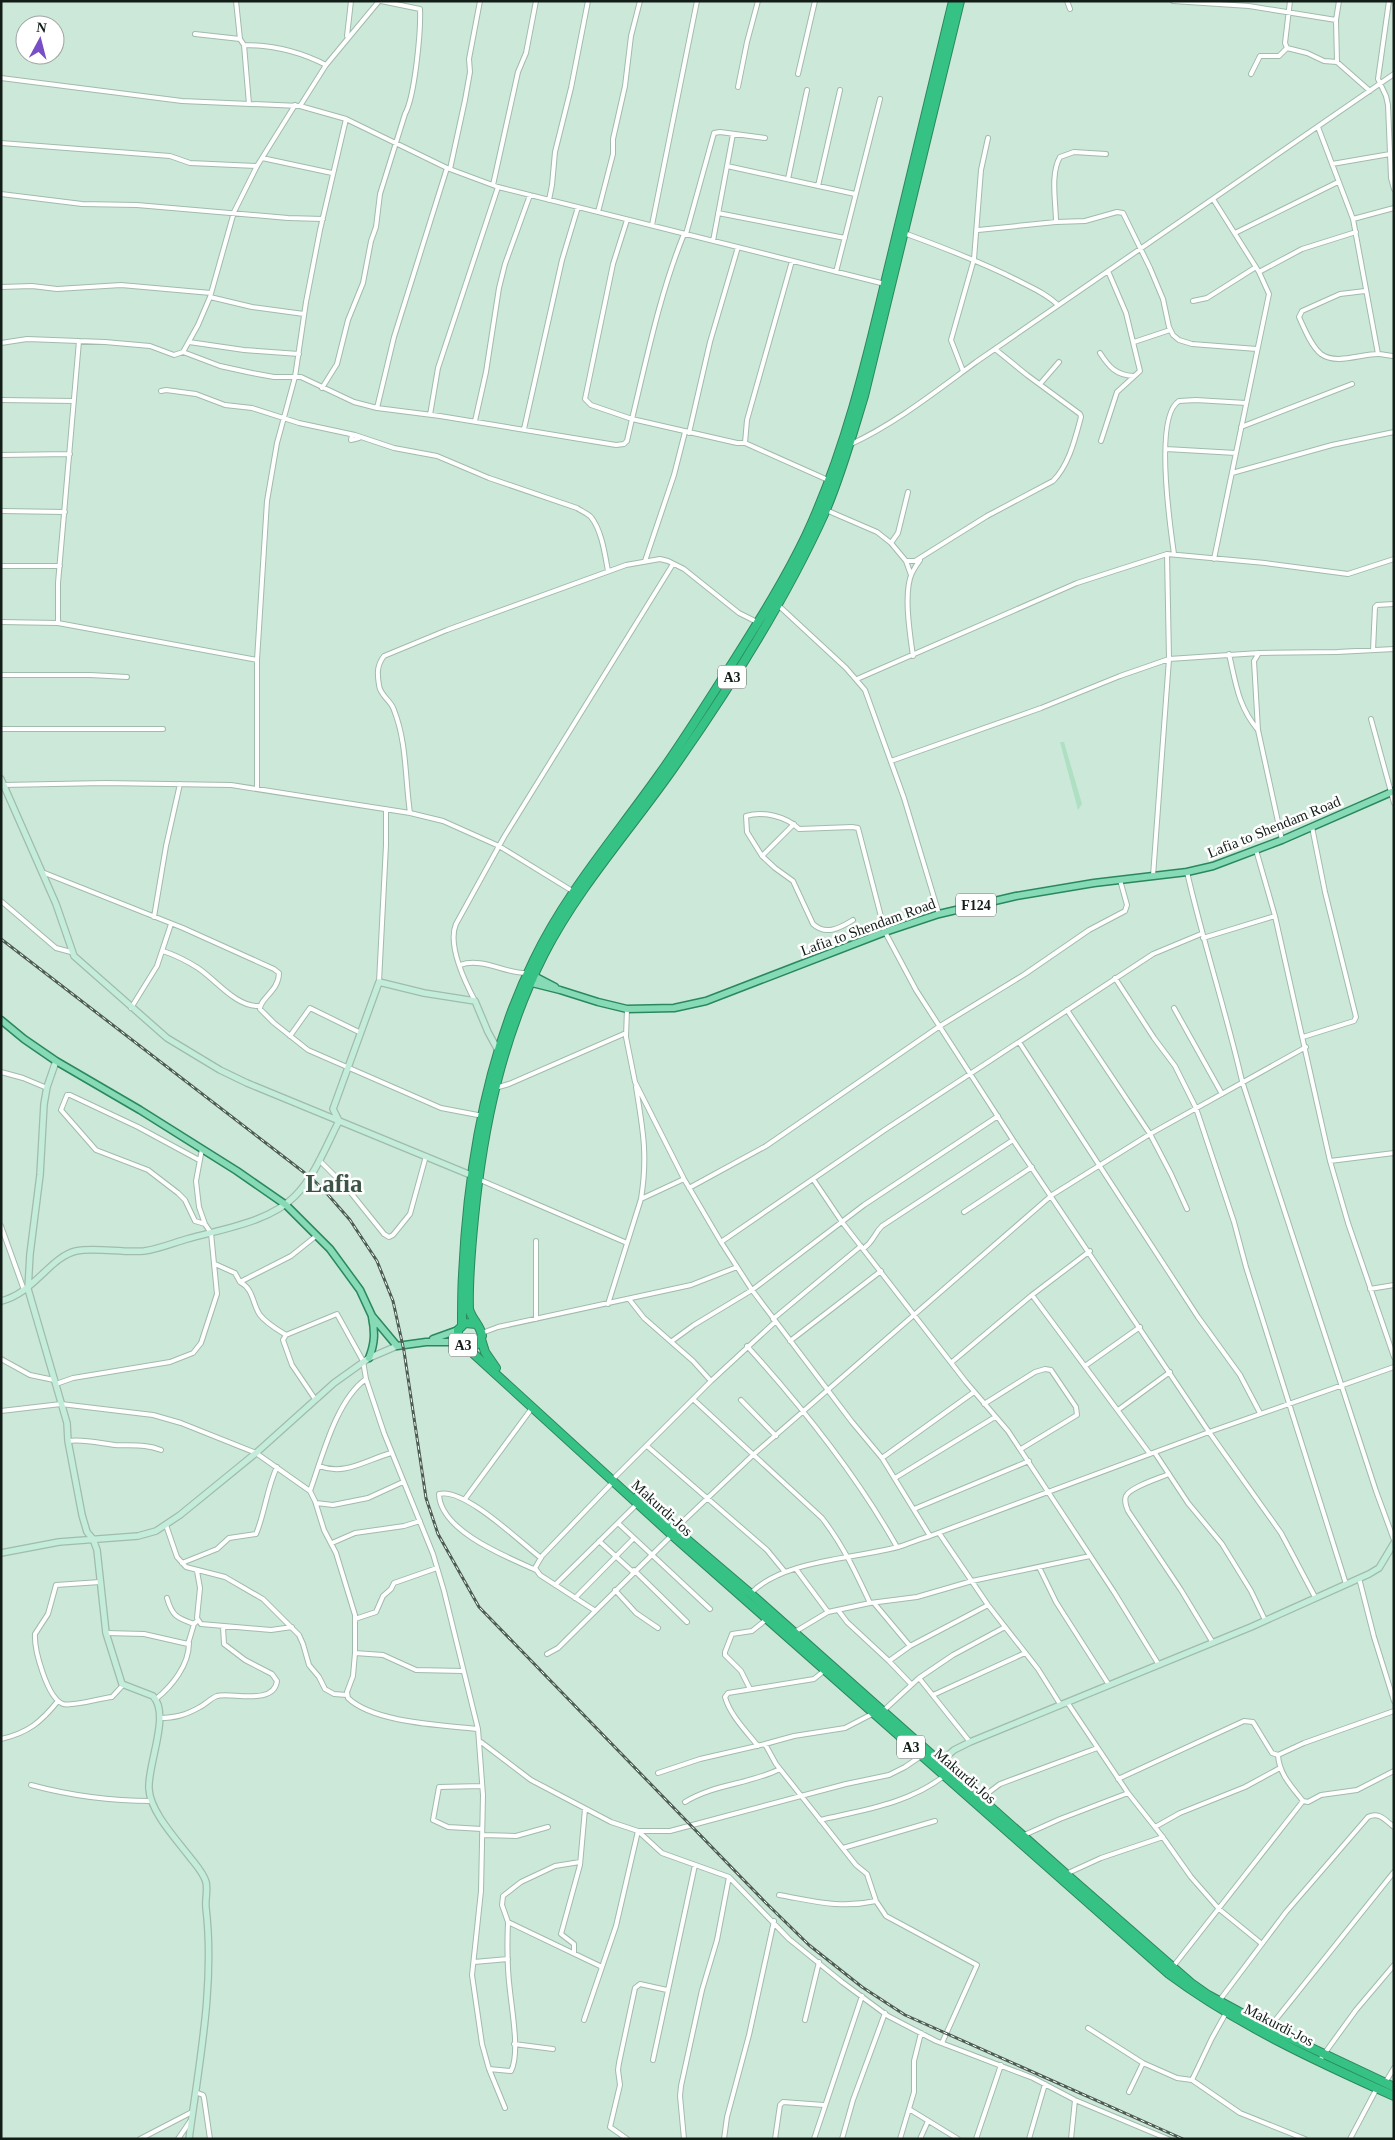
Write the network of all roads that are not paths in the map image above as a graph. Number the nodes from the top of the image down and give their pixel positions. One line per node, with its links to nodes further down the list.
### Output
1 (236, 1): 22 (street)
2 (351, 1): 23 (street)
3 (380, 1): 23 (street); 47 (street)
4 (480, 1): 54 (street)
5 (536, 1): 58 (street)
6 (588, 1): 66 (street)
7 (640, 1): 70 (street)
8 (697, 1): 76 (street)
9 (758, 1): 33 (street)
10 (815, 1): 28 (street)
11 (953, 1): 41 (highway, A3)
12 (960, 1): 41 (highway, A3)
13 (1067, 1): 18 (street)
14 (1173, 1): 19 (street)
15 (1290, 1): 19 (street)
16 (1339, 1): 20 (street)
17 (1389, 1): 32 (street)
18 (1070, 9)
19 (1289, 12): 20 (street); 25 (street)
20 (1336, 20): 26 (street)
21 (195, 34): 22 (street)
22 (240, 38): 24 (street)
23 (347, 38): 27 (street)
24 (244, 45): 27 (street); 38 (street)
25 (1286, 48): 26 (street); 29 (street)
26 (1337, 62): 36 (street)
27 (326, 65): 39 (street)
28 (798, 74)
29 (1250, 74)
30 (1394, 74): 32 (street)
31 (1, 78): 38 (street)
32 (1379, 84): 36 (street); 49 (street)
33 (738, 87)
34 (807, 90): 56 (street)
35 (840, 90): 59 (street)
36 (1370, 91): 42 (street)
37 (880, 99): 63 (street)
38 (249, 104): 39 (street)
39 (297, 106): 40 (street); 50 (street)
40 (346, 119): 47 (street); 55 (street)
41 (926, 127): 79 (highway, A3); 92 (highway, A3)
42 (1318, 127): 51 (street); 65 (street)
43 (733, 134): 44 (street); 53 (street); 81 (street)
44 (765, 138)
45 (988, 138): 77 (street)
46 (1, 143): 52 (street)
47 (398, 143): 54 (street); 117 (street)
48 (1106, 154): 75 (street)
49 (1390, 154): 51 (street); 61 (street)
50 (262, 158): 52 (street); 55 (street)
51 (1332, 164): 57 (street)
52 (257, 166): 69 (street)
53 (727, 166): 56 (street); 71 (street)
54 (448, 169): 58 (street); 122 (street)
55 (332, 173): 72 (street)
56 (788, 179): 59 (street)
57 (1338, 182): 73 (street); 80 (street)
58 (493, 185): 60 (street)
59 (818, 186): 63 (street)
60 (498, 187): 64 (street); 123 (street)
61 (1394, 189)
62 (1, 194): 69 (street)
63 (855, 194): 82 (street)
64 (530, 195): 66 (street); 126 (street)
65 (1213, 199): 80 (street); 85 (street)
66 (549, 200): 67 (street)
67 (578, 207): 70 (street); 128 (street)
68 (1394, 208): 73 (street)
69 (234, 212): 72 (street); 95 (street)
70 (598, 212): 74 (street)
71 (718, 213): 82 (street); 83 (street)
72 (322, 219): 98 (street)
73 (1353, 219): 78 (street)
74 (627, 220): 76 (street); 125 (street)
75 (1056, 222): 77 (street); 85 (street)
76 (652, 226): 81 (street)
77 (978, 230): 86 (street)
78 (1356, 232): 91 (street); 94 (street)
79 (904, 233): 86 (street); 133 (highway, A3)
80 (1235, 233): 88 (street)
81 (685, 234): 83 (street); 125 (street)
82 (845, 238): 90 (street)
83 (713, 241): 84 (street)
84 (738, 247): 87 (street); 129 (street)
85 (1140, 248): 89 (street); 99 (street)
86 (974, 259): 97 (street); 112 (street)
87 (792, 261): 90 (street); 132 (street)
88 (1256, 268): 91 (street); 96 (street)
89 (1108, 270): 97 (street); 102 (street)
90 (836, 272): 92 (street)
91 (1259, 272): 105 (street)
92 (885, 284): 139 (highway, A3)
93 (1, 287): 95 (street)
94 (1365, 291): 109 (street); 109 (street)
95 (210, 295): 98 (street); 101 (street)
96 (1193, 301)
97 (1058, 305): 104 (street)
98 (304, 314): 108 (street)
99 (1170, 330): 102 (street); 105 (street)
100 (79, 341): 103 (street); 106 (street); 120 (street)
101 (189, 342): 106 (street); 108 (street)
102 (1134, 342): 113 (street)
103 (1, 343)
104 (995, 349): 112 (street); 115 (street)
105 (1257, 349): 121 (street)
106 (183, 352): 114 (street)
107 (1100, 353): 113 (street)
108 (298, 354): 114 (street)
109 (1378, 354): 110 (street)
110 (1394, 356)
111 (1059, 362): 115 (street)
112 (963, 371): 133 (street)
113 (1133, 376): 131 (street)
114 (295, 377): 117 (street); 124 (street)
115 (1040, 384): 147 (street)
116 (1352, 384): 127 (street)
117 (322, 388): 122 (street)
118 (161, 391): 124 (street)
119 (1, 400): 120 (street)
120 (74, 401): 136 (street)
121 (1246, 403): 127 (street); 134 (street)
122 (377, 408): 123 (street)
123 (430, 415): 126 (street)
124 (284, 417): 155 (street); 168 (street)
125 (632, 419): 128 (street); 129 (street)
126 (475, 422): 128 (street)
127 (1241, 427): 135 (street)
128 (524, 429)
129 (687, 432): 132 (street); 150 (street)
130 (1394, 432): 138 (street)
131 (1101, 441)
132 (745, 443): 139 (street)
133 (849, 445): 142 (highway, A3)
134 (1166, 449): 135 (street); 146 (street)
135 (1236, 453): 138 (street)
136 (70, 454): 137 (street); 143 (street)
137 (1, 455)
138 (1232, 473): 148 (street)
139 (830, 480): 157 (highway, A3)
140 (908, 492): 144 (street)
141 (1, 510): 143 (street)
142 (826, 510): 144 (street); 157 (highway, A3)
143 (65, 512): 154 (street)
144 (891, 543): 151 (street)
145 (1167, 554): 146 (street); 166 (street); 167 (street)
146 (1174, 554): 148 (street)
147 (921, 558): 151 (street); 156 (street)
148 (1214, 558): 149 (street)
149 (1394, 559)
150 (646, 561): 152 (street); 155 (street)
151 (906, 561): 156 (street)
152 (673, 564): 160 (street); 187 (street)
153 (1, 566): 154 (street)
154 (60, 566): 161 (street)
155 (608, 572): 183 (street)
156 (911, 575): 166 (street)
157 (774, 603): 160 (highway, A3); 171 (street); 206 (highway, A3)
158 (1394, 604): 163 (street)
159 (1, 622): 161 (street)
160 (758, 622): 194 (highway, A3)
161 (58, 623): 168 (street)
162 (1394, 649): 163 (street)
163 (1373, 650): 164 (street)
164 (1259, 653): 165 (street); 175 (street)
165 (1229, 654): 167 (street); 175 (street)
166 (912, 656): 171 (street)
167 (1170, 659): 176 (street); 192 (street)
168 (258, 660): 179 (street)
169 (1, 675): 170 (street)
170 (127, 677)
171 (857, 679): 176 (street)
172 (1371, 719): 180 (street)
173 (1, 729): 174 (street)
174 (163, 729)
175 (1258, 730): 186 (street)
176 (891, 761): 196 (street)
177 (2, 783): 178 (street); 190 (street)
178 (180, 784): 179 (street); 198 (street)
179 (258, 789): 182 (street)
180 (1392, 792): 181 (street); 185 (main road, Lafia to Shendam Road / F124)
181 (1394, 803)
182 (386, 809): 183 (street); 208 (street)
183 (410, 813): 187 (street)
184 (794, 824): 189 (street); 189 (street); 201 (street)
185 (1312, 827): 186 (main road, Lafia to Shendam Road / F124); 220 (street)
186 (1282, 840): 188 (main road, Lafia to Shendam Road / F124)
187 (499, 846): 194 (street); 205 (street)
188 (1256, 850): 191 (main road, Lafia to Shendam Road / F124); 197 (street)
189 (762, 856): 199 (street)
190 (42, 872): 198 (street); 204 (street)
191 (1187, 872): 192 (main road, Lafia to Shendam Road / F124); 202 (street)
192 (1153, 877): 193 (main road, Lafia to Shendam Road / F124)
193 (1120, 880): 196 (main road, Lafia to Shendam Road / F124); 216 (street)
194 (574, 892): 206 (highway, A3)
195 (1, 901): 204 (street)
196 (939, 914): 201 (main road, Lafia to Shendam Road / F124)
197 (1275, 916): 202 (street); 220 (street)
198 (154, 917): 200 (street)
199 (853, 920)
200 (171, 924): 203 (street); 210 (street)
201 (885, 932): 213 (main road, Lafia to Shendam Road / F124); 216 (street)
202 (1202, 936): 207 (street); 228 (street)
203 (163, 951): 210 (street); 211 (street)
204 (72, 952): 211 (street)
205 (460, 965): 206 (street); 209 (street)
206 (527, 977): 213 (main road, Lafia to Shendam Road / F124); 223 (highway, A3); 231 (highway, A3)
207 (1115, 978): 214 (street); 233 (street)
208 (379, 982): 209 (street); 217 (street)
209 (475, 1001): 223 (street)
210 (259, 1006): 219 (street)
211 (131, 1008): 236 (street)
212 (1174, 1008): 232 (street)
213 (627, 1009): 218 (street)
214 (1067, 1010): 221 (street); 237 (street)
215 (1, 1020): 224 (main road)
216 (940, 1026): 227 (street); 250 (street)
217 (361, 1033): 219 (street); 225 (street)
218 (626, 1033): 229 (street); 231 (street)
219 (290, 1036): 225 (street)
220 (1303, 1037): 222 (street)
221 (1019, 1042): 227 (street); 245 (street)
222 (1306, 1047): 228 (street); 244 (street)
223 (499, 1052): 234 (highway, A3)
224 (56, 1061): 230 (street); 239 (main road)
225 (348, 1067): 234 (street); 236 (street)
226 (1, 1072): 230 (street)
227 (971, 1074): 235 (street); 249 (street)
228 (1242, 1081): 232 (street); 303 (street)
229 (635, 1082): 248 (street); 252 (street)
230 (47, 1088): 272 (street)
231 (495, 1088): 247 (highway, A3)
232 (1222, 1094): 233 (street)
233 (1196, 1108): 237 (street); 309 (street)
234 (483, 1116): 247 (highway, A3)
235 (998, 1116): 238 (street); 256 (street)
236 (339, 1121): 241 (street); 243 (street)
237 (1150, 1134): 245 (street); 254 (street)
238 (1014, 1140): 246 (street); 264 (street)
239 (202, 1149): 242 (street); 253 (main road)
240 (1394, 1153): 244 (street)
241 (426, 1156): 243 (street); 247 (street)
242 (199, 1160): 257 (street); 257 (street)
243 (319, 1160): 253 (street)
244 (1330, 1160): 271 (street)
245 (1100, 1165): 251 (street); 316 (street)
246 (1032, 1167): 251 (street); 255 (street)
247 (476, 1177): 263 (street); 282 (highway, A3); 284 (highway, A3)
248 (684, 1179): 250 (street); 252 (street)
249 (813, 1179): 256 (street); 262 (street)
250 (689, 1188): 262 (street)
251 (1052, 1195): 265 (street); 278 (street)
252 (641, 1200): 263 (street)
253 (286, 1205): 259 (street); 260 (main road)
254 (1187, 1209)
255 (964, 1212)
256 (842, 1222): 264 (street); 273 (street)
257 (204, 1224): 259 (street)
258 (1, 1226): 272 (street)
259 (210, 1232): 266 (street); 272 (street)
260 (316, 1236): 269 (street); 279 (main road)
261 (536, 1241): 280 (street)
262 (721, 1242): 267 (street)
263 (627, 1243): 277 (street)
264 (862, 1247): 268 (street); 281 (street)
265 (1090, 1251): 274 (street); 283 (street)
266 (215, 1264): 269 (street); 302 (street)
267 (736, 1267): 273 (street); 275 (street)
268 (881, 1272): 278 (street); 288 (street)
269 (240, 1282): 285 (street)
270 (1394, 1285): 271 (street)
271 (1370, 1288): 293 (street)
272 (26, 1290): 276 (street); 302 (street)
273 (752, 1290): 281 (street); 287 (street)
274 (1032, 1295): 296 (street); 297 (street)
275 (629, 1299): 277 (street); 287 (street)
276 (1, 1301)
277 (608, 1304): 280 (street)
278 (914, 1314): 296 (street); 304 (street)
279 (372, 1316): 291 (main road); 295 (main road)
280 (536, 1319): 286 (street)
281 (774, 1321): 288 (street); 292 (street)
282 (476, 1324): 284 (highway, A3); 286 (highway, A3)
283 (1140, 1327): 297 (street); 299 (street)
284 (460, 1328): 289 (main road); 290 (highway, A3)
285 (286, 1335): 295 (street); 306 (street)
286 (481, 1336): 290 (highway, A3); 334 (highway, Makurdi-Jos / A3)
287 (672, 1341): 301 (street)
288 (790, 1341): 304 (street)
289 (426, 1342): 290 (main road); 291 (main road)
290 (463, 1344): 312 (highway, Makurdi-Jos / A3)
291 (397, 1346): 295 (street)
292 (747, 1346): 301 (street); 315 (street)
293 (1394, 1357)
294 (1, 1359): 302 (street)
295 (366, 1359): 300 (street); 306 (street)
296 (952, 1362): 305 (street)
297 (1085, 1366): 313 (street)
298 (1394, 1366): 303 (street)
299 (1170, 1372): 313 (street); 318 (street)
300 (366, 1379): 325 (street); 330 (street)
301 (711, 1381): 307 (street)
302 (55, 1382): 310 (street)
303 (1342, 1384): 309 (street); 352 (street)
304 (829, 1390): 315 (street); 328 (street)
305 (974, 1392): 311 (street); 328 (street)
306 (315, 1399): 324 (street)
307 (693, 1399): 321 (street); 326 (street)
308 (742, 1400): 319 (street)
309 (1289, 1403): 316 (street); 372 (street)
310 (61, 1404): 314 (street); 320 (street); 324 (street)
311 (984, 1404): 317 (street); 322 (street)
312 (532, 1408): 334 (highway, Makurdi-Jos / A3); 338 (street)
313 (1118, 1410): 327 (street)
314 (1, 1411)
315 (804, 1411): 319 (street); 354 (street)
316 (1260, 1413): 318 (street)
317 (995, 1417): 322 (street); 333 (street)
318 (1209, 1432): 327 (street); 376 (street)
319 (776, 1436): 326 (street)
320 (68, 1442): 323 (street); 350 (street)
321 (647, 1446): 334 (street); 339 (street)
322 (1021, 1449): 329 (street)
323 (162, 1450)
324 (256, 1453): 331 (street); 345 (street)
325 (391, 1453): 330 (street); 335 (street)
326 (754, 1454): 339 (street); 358 (street)
327 (1153, 1454): 332 (street); 337 (street)
328 (882, 1458): 333 (street)
329 (1029, 1462): 337 (street); 342 (street)
330 (319, 1466): 336 (street)
331 (277, 1467): 336 (street); 361 (street)
332 (1169, 1474): 387 (street); 397 (street)
333 (895, 1478): 342 (street)
334 (614, 1480): 341 (highway, Makurdi-Jos / A3); 346 (highway, Makurdi-Jos / A3); 360 (street)
335 (403, 1482): 340 (street); 343 (street)
336 (310, 1491): 340 (street)
337 (1048, 1492): 347 (street); 359 (street)
338 (465, 1498): 360 (street); 365 (street)
339 (707, 1499): 346 (street); 368 (street)
340 (316, 1503): 353 (street)
341 (637, 1503): 344 (street); 346 (highway, Makurdi-Jos / A3)
342 (914, 1509): 348 (street)
343 (420, 1521): 353 (street); 363 (street)
344 (618, 1523): 349 (street); 351 (street)
345 (166, 1525): 350 (street); 361 (street)
346 (673, 1532): 356 (street); 375 (highway, Makurdi-Jos / A3)
347 (939, 1532): 348 (street); 370 (street)
348 (930, 1536): 354 (street)
349 (634, 1538): 356 (street); 357 (street)
350 (93, 1539): 355 (street); 371 (street)
351 (599, 1541): 357 (street); 373 (street)
352 (1394, 1541): 369 (street)
353 (332, 1543): 385 (street)
354 (897, 1547): 358 (street)
355 (1, 1553)
356 (651, 1555): 367 (street); 381 (street)
357 (616, 1556): 367 (street); 378 (street)
358 (848, 1556): 364 (street); 379 (street)
359 (1090, 1556): 362 (street); 403 (street)
360 (541, 1558): 365 (street)
361 (182, 1563): 366 (street)
362 (1039, 1567): 370 (street); 409 (street)
363 (437, 1568): 385 (street); 405 (street)
364 (796, 1569): 368 (street); 384 (street)
365 (536, 1570): 373 (street)
366 (197, 1571): 388 (street); 391 (street)
367 (634, 1571): 374 (street); 389 (street)
368 (785, 1572): 375 (street)
369 (1359, 1578): 372 (street); 415 (street)
370 (972, 1581): 379 (street); 380 (street)
371 (100, 1582): 394 (street); 414 (street)
372 (1346, 1584): 376 (street)
373 (555, 1586): 378 (street)
374 (615, 1590): 382 (street); 393 (street)
375 (748, 1597): 386 (highway, Makurdi-Jos / A3); 395 (highway, Makurdi-Jos / A3)
376 (1315, 1597): 387 (street)
377 (167, 1598): 388 (street)
378 (575, 1598): 382 (street)
379 (872, 1603): 383 (street); 398 (street)
380 (988, 1605): 392 (street); 398 (street)
381 (710, 1609)
382 (594, 1610): 401 (street)
383 (838, 1610): 384 (street); 402 (street)
384 (828, 1612): 395 (street)
385 (355, 1619): 399 (street)
386 (767, 1619): 404 (highway, Makurdi-Jos / A3); 410 (street)
387 (1266, 1620): 397 (street)
388 (196, 1622): 390 (street); 396 (street)
389 (687, 1622)
390 (223, 1627): 391 (street); 420 (street)
391 (292, 1627): 411 (street)
392 (1005, 1627): 400 (street); 406 (street)
393 (658, 1628)
394 (106, 1633): 396 (street); 408 (street)
395 (793, 1633): 419 (highway, Makurdi-Jos / A3)
396 (189, 1643): 413 (street)
397 (1213, 1643): 403 (street)
398 (910, 1646): 402 (street)
399 (355, 1653): 405 (street); 411 (street)
400 (1025, 1653): 412 (street); 417 (street)
401 (547, 1654)
402 (889, 1662): 407 (street)
403 (1159, 1665): 409 (street)
404 (825, 1670): 410 (street); 419 (highway, Makurdi-Jos / A3)
405 (463, 1671): 421 (street)
406 (919, 1678): 407 (street); 412 (street)
407 (911, 1684): 419 (street)
408 (123, 1685): 413 (street); 414 (street)
409 (1110, 1685): 416 (street)
410 (750, 1689): 426 (street)
411 (348, 1695): 421 (street)
412 (933, 1695): 424 (street)
413 (156, 1700): 420 (street)
414 (58, 1701): 422 (street)
415 (1394, 1701)
416 (1067, 1702): 417 (street); 427 (street)
417 (1060, 1704): 424 (street)
418 (1394, 1711): 428 (street)
419 (878, 1712): 425 (street); 429 (highway, Makurdi-Jos / A3); 430 (highway, Makurdi-Jos / A3)
420 (159, 1718): 442 (street)
421 (478, 1729): 423 (street)
422 (1, 1739)
423 (480, 1741): 438 (street); 445 (street)
424 (970, 1742): 430 (street)
425 (766, 1744): 426 (street); 432 (street)
426 (758, 1746): 434 (street)
427 (1097, 1748): 436 (street); 441 (street)
428 (1278, 1755): 431 (street); 436 (street)
429 (921, 1756): 430 (highway, Makurdi-Jos / A3); 440 (street)
430 (937, 1765): 435 (highway, Makurdi-Jos / A3); 441 (highway, Makurdi-Jos / A3)
431 (1280, 1768): 443 (street); 449 (street)
432 (780, 1769): 440 (street); 444 (street)
433 (1394, 1771): 443 (street)
434 (658, 1773)
435 (944, 1776): 446 (street); 479 (highway, Makurdi-Jos / A3)
436 (1118, 1779): 439 (street)
437 (31, 1785): 442 (street)
438 (482, 1786): 451 (street); 451 (street)
439 (1128, 1793): 449 (street); 454 (street)
440 (802, 1796): 446 (street); 452 (street)
441 (980, 1799): 454 (highway, Makurdi-Jos / A3)
442 (152, 1801): 499 (street)
443 (1303, 1801): 464 (street)
444 (686, 1802)
445 (585, 1809): 452 (street); 457 (street)
446 (820, 1820): 456 (street)
447 (935, 1821): 456 (street)
448 (548, 1827): 453 (street)
449 (1154, 1827): 455 (street)
450 (1394, 1827): 467 (street)
451 (482, 1829): 453 (street)
452 (638, 1831): 458 (street); 473 (street)
453 (482, 1835): 470 (street)
454 (1022, 1836): 460 (highway, Makurdi-Jos / A3)
455 (1163, 1837): 460 (street); 464 (street)
456 (843, 1848): 463 (street)
457 (580, 1862): 466 (street); 468 (street)
458 (695, 1865): 461 (street); 475 (street)
459 (1394, 1872): 483 (street)
460 (1066, 1874): 474 (highway, Makurdi-Jos / A3)
461 (730, 1877): 465 (street); 515 (street)
462 (779, 1895): 463 (street)
463 (876, 1901): 485 (street)
464 (1219, 1909): 467 (street); 474 (street)
465 (774, 1921): 471 (street); 516 (street)
466 (508, 1922): 468 (street); 469 (street)
467 (1262, 1944): 477 (street)
468 (574, 1953): 473 (street)
469 (508, 1960): 470 (street); 486 (street)
470 (474, 1962): 493 (street)
471 (819, 1962): 476 (street); 481 (street)
472 (1394, 1965): 488 (street)
473 (602, 1967): 480 (street)
474 (1172, 1968): 477 (highway, Makurdi-Jos / A3)
475 (667, 1990): 489 (street); 514 (street)
476 (862, 1996): 478 (street); 503 (street)
477 (1218, 2001): 483 (highway, Makurdi-Jos / A3)
478 (885, 2013): 484 (street); 519 (street)
479 (1226, 2013): 488 (highway, Makurdi-Jos / A3); 494 (street)
480 (584, 2020)
481 (805, 2020)
482 (1088, 2028): 490 (street)
483 (1269, 2028): 488 (highway, Makurdi-Jos / A3)
484 (921, 2033): 485 (street); 505 (street)
485 (942, 2043): 491 (street)
486 (514, 2044): 487 (street); 493 (street)
487 (553, 2049)
488 (1321, 2057): 495 (highway, Makurdi-Jos / A3); 498 (highway, Makurdi-Jos / A3)
489 (653, 2060)
490 (1143, 2063): 494 (street); 500 (street)
491 (1001, 2065): 496 (street); 523 (street)
492 (1394, 2068): 495 (street)
493 (490, 2069): 504 (street)
494 (1192, 2080): 509 (street)
495 (1385, 2083): 497 (highway, Makurdi-Jos / A3)
496 (1045, 2084): 502 (street); 524 (street)
497 (1394, 2087)
498 (1377, 2088): 501 (highway, Makurdi-Jos / A3); 529 (street)
499 (195, 2092): 506 (street); 513 (street)
500 (1129, 2092)
501 (1394, 2096)
502 (1075, 2100): 525 (street); 526 (street)
503 (824, 2105): 517 (street); 518 (street)
504 (505, 2108)
505 (910, 2110): 508 (street); 520 (street)
506 (192, 2112): 507 (street); 510 (street)
507 (192, 2120): 511 (street); 512 (street)
508 (928, 2121): 521 (street); 522 (street)
509 (1284, 2132): 527 (street); 528 (street)
510 (140, 2139)
511 (178, 2139)
512 (189, 2139)
513 (210, 2139)
514 (627, 2139)
515 (684, 2139)
516 (724, 2139)
517 (775, 2139)
518 (814, 2139)
519 (842, 2139)
520 (900, 2139)
521 (920, 2139)
522 (958, 2139)
523 (976, 2139)
524 (1029, 2139)
525 (1071, 2139)
526 (1168, 2139)
527 (1282, 2139)
528 (1305, 2139)
529 (1350, 2139)

